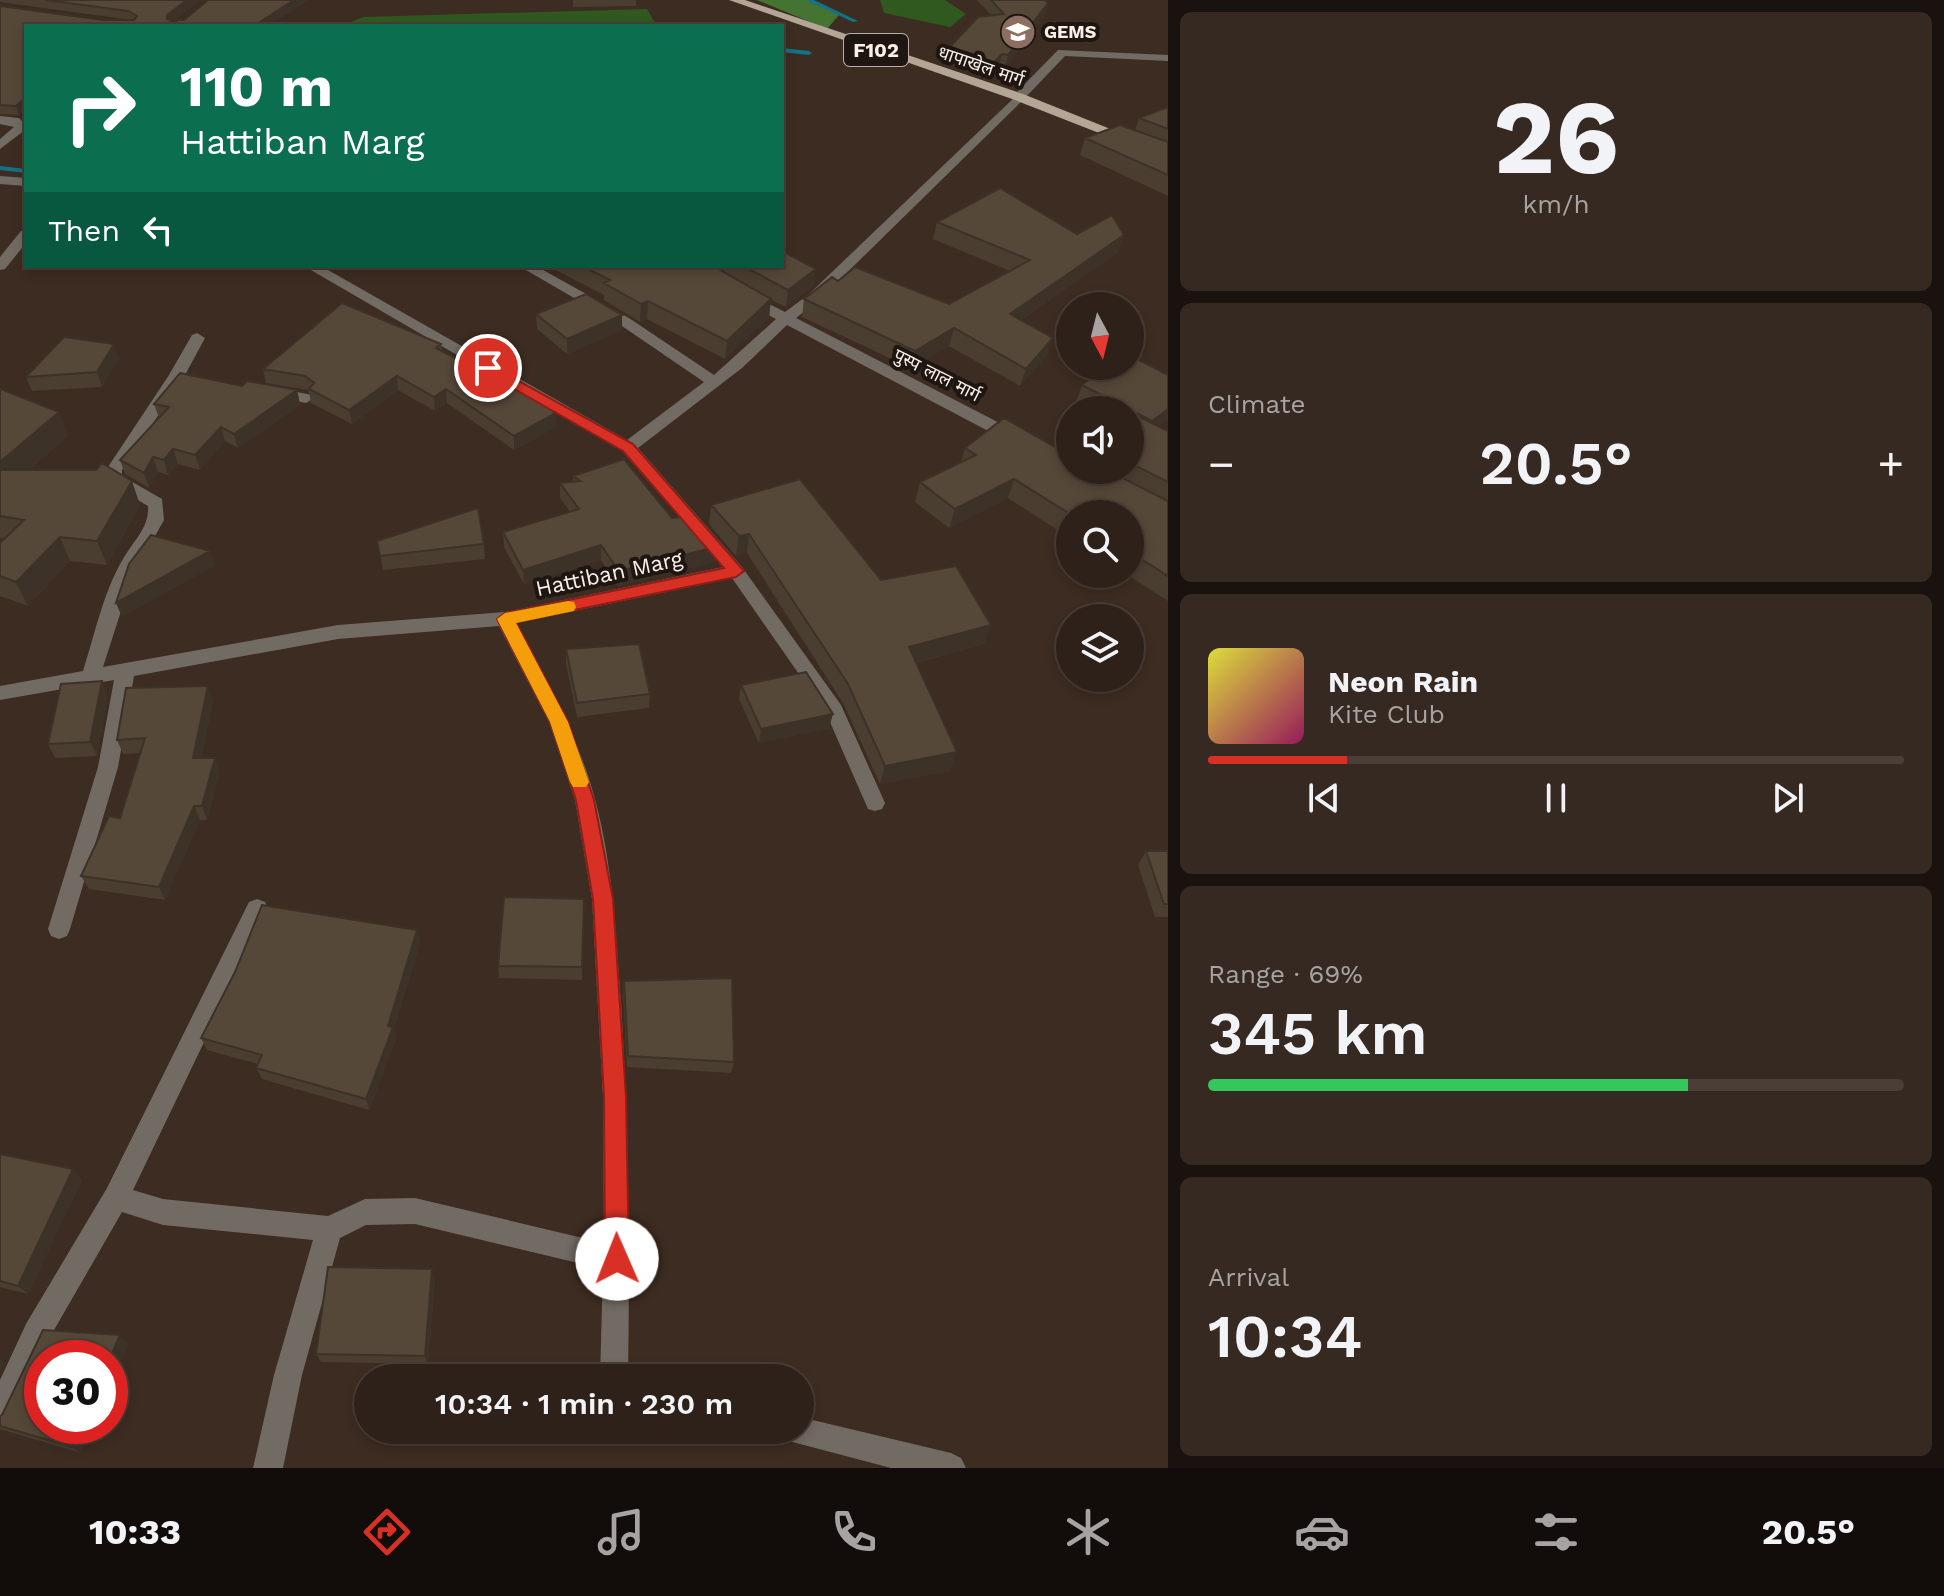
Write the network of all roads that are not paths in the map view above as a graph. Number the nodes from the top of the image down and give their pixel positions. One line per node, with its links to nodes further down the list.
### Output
1 (734, 0): 3 (main road, धापाखेल मार्ग / F102)
2 (1168, 58): 3 (street)
3 (1019, 97): 6 (main road, धापाखेल मार्ग / F102); 14 (street)
4 (0, 120): 5 (street)
5 (0, 145)
6 (1168, 156)
7 (0, 180): 8 (street)
8 (24, 182)
9 (24, 236): 10 (street)
10 (0, 266)
11 (315, 268): 20 (street, Hattiban Marg)
12 (530, 268): 16 (street)
13 (729, 288): 14 (street, पुस्प लाल मार्ग)
14 (787, 317): 16 (street); 19 (street, पुस्प लाल मार्ग)
15 (197, 338): 24 (street)
16 (714, 382): 20 (street)
17 (249, 388): 18 (street)
18 (306, 398)
19 (1027, 444)
20 (628, 447): 21 (street, Hattiban Marg)
21 (736, 571): 22 (street, Hattiban Marg); 26 (street)
22 (505, 619): 23 (street, Hattiban Marg); 31 (street)
23 (125, 673): 24 (street, Hattiban Marg); 28 (street)
24 (91, 676): 25 (street, Hattiban Marg)
25 (0, 693)
26 (875, 803)
27 (257, 909): 29 (street)
28 (59, 929)
29 (116, 1197): 30 (street); 33 (street)
30 (329, 1229): 31 (street); 35 (street)
31 (617, 1259): 32 (street)
32 (614, 1364)
33 (0, 1411)
34 (814, 1435): 36 (street)
35 (268, 1468)
36 (951, 1468)

